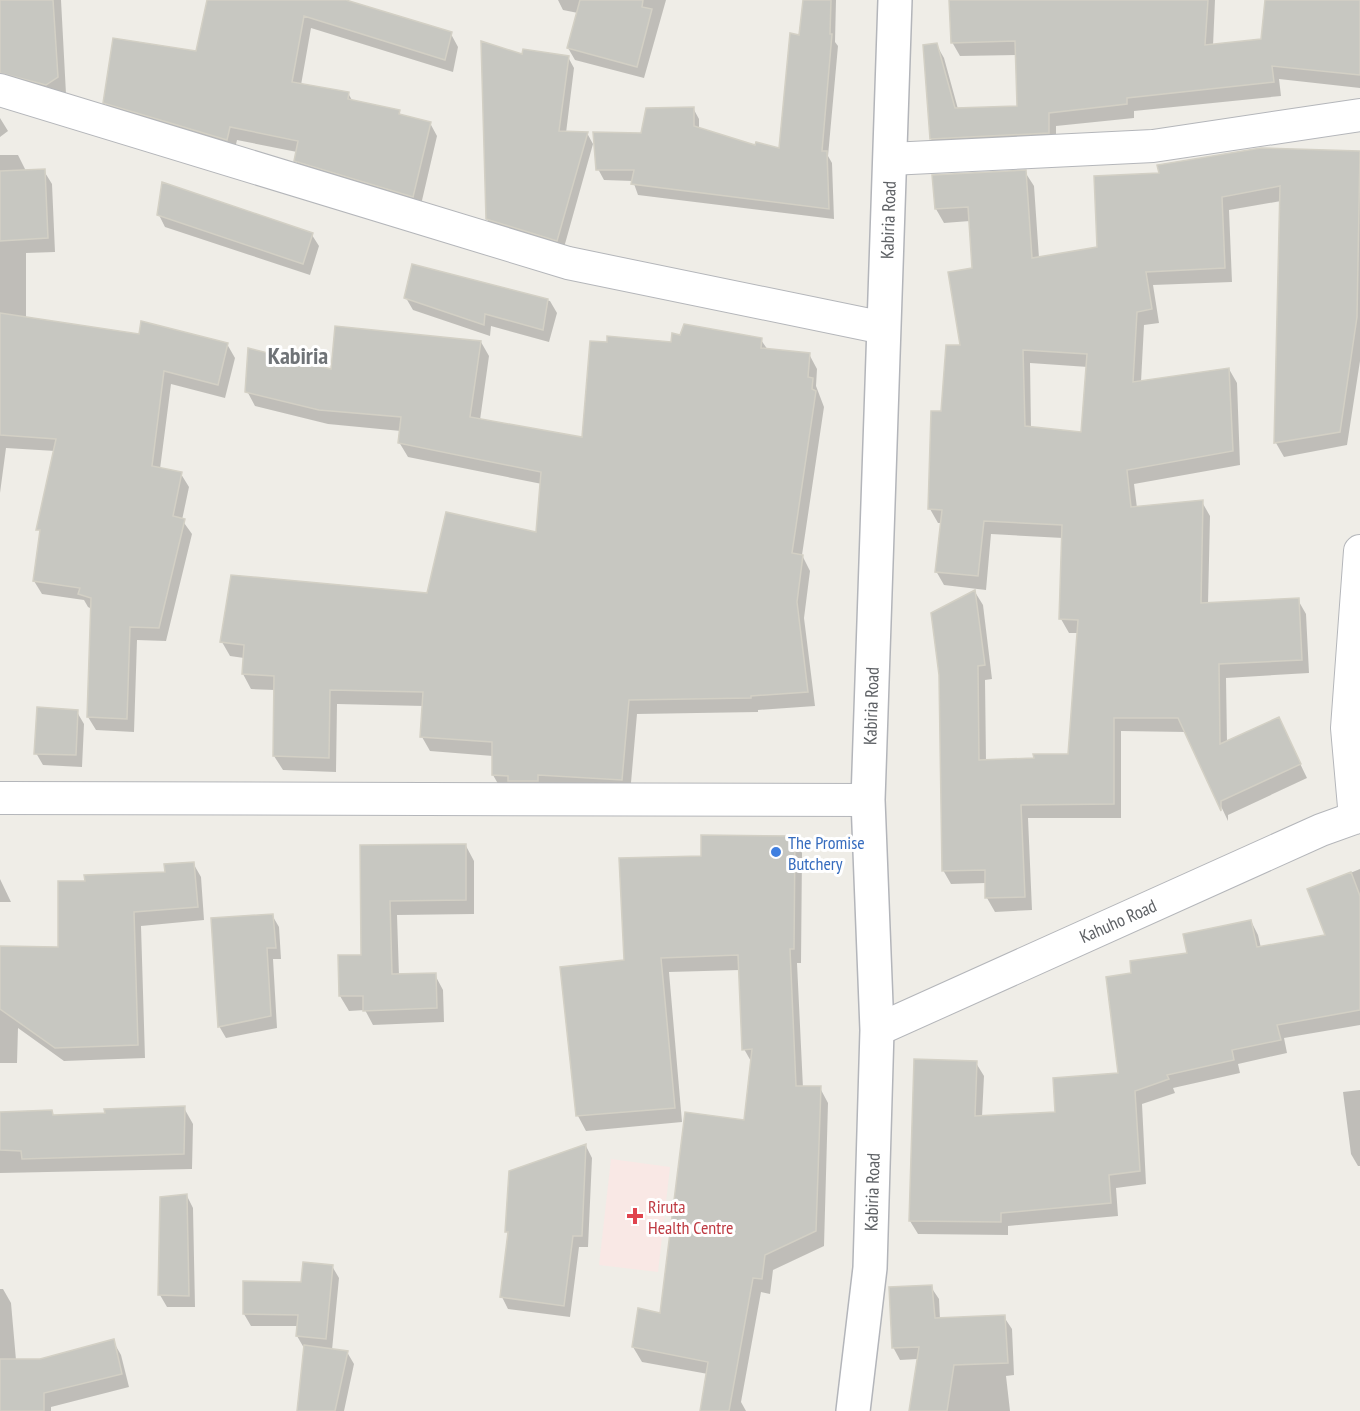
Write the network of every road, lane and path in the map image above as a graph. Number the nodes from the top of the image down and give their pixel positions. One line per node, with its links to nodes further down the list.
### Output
1 (895, 0): 4 (main road, Kabiria Road)
2 (0, 90): 5 (street)
3 (1360, 116): 4 (street)
4 (890, 159): 5 (main road, Kabiria Road)
5 (884, 328): 8 (main road, Kabiria Road)
6 (1360, 551): 9 (street)
7 (0, 798): 8 (street)
8 (868, 800): 10 (main road, Kabiria Road)
9 (1358, 817): 10 (street, Kahuho Road)
10 (877, 1030): 11 (main road, Kabiria Road)
11 (853, 1411)

